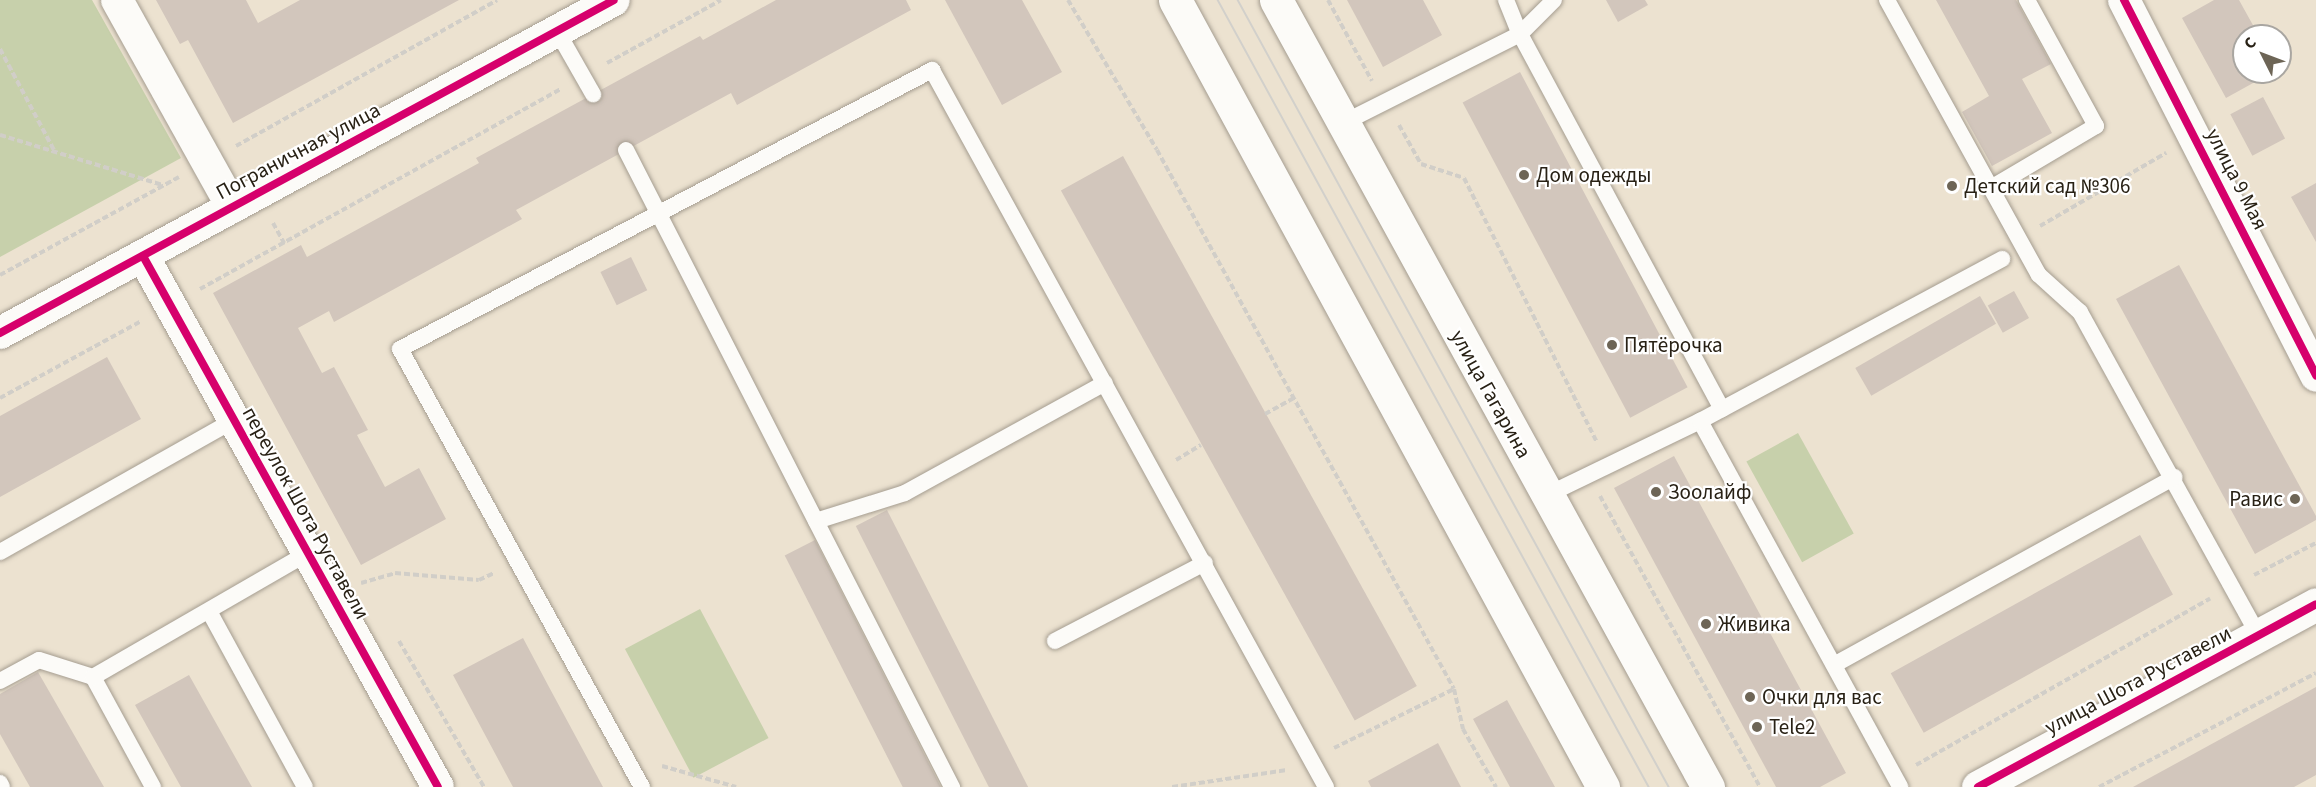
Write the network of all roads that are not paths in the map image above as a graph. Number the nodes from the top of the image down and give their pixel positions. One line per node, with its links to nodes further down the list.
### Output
1 (117, 0): 16 (street)
2 (614, 0): 10 (street, Пограничная улица)
3 (1175, 0): 48 (main road)
4 (1276, 0): 13 (main road, улица Гагарина)
5 (1506, 0): 11 (lane)
6 (1554, 0): 11 (lane)
7 (1887, 0): 15 (lane)
8 (2026, 0): 15 (lane)
9 (2124, 0): 21 (street, улица 9 Мая)
10 (557, 31): 12 (lane); 16 (street, Пограничная улица)
11 (1520, 34): 13 (lane); 23 (lane)
12 (594, 94)
13 (1343, 123): 27 (main road, улица Гагарина)
14 (626, 150): 17 (lane)
15 (1991, 188): 26 (lane)
16 (232, 207): 18 (street, Пограничная улица)
17 (658, 211): 22 (lane); 28 (lane); 45 (lane)
18 (143, 256): 20 (street, Пограничная улица); 24 (street, переулок Шота Руставели)
19 (2002, 259): 23 (lane)
20 (0, 333)
21 (2316, 376)
22 (1105, 383): 28 (lane); 31 (lane)
23 (1722, 410): 25 (lane)
24 (234, 420): 29 (lane); 30 (street, переулок Шота Руставели)
25 (1700, 421): 27 (lane); 36 (lane)
26 (2174, 477): 34 (lane); 36 (lane)
27 (1547, 495): 49 (main road, улица Гагарина)
28 (816, 521): 46 (lane)
29 (0, 552)
30 (309, 553): 33 (lane); 44 (street, переулок Шота Руставели)
31 (1205, 563): 35 (lane); 47 (lane)
32 (2316, 604): 34 (main road, улица Шота Руставели)
33 (209, 612): 37 (lane); 43 (lane)
34 (2259, 636): 50 (main road, улица Шота Руставели)
35 (1055, 641)
36 (1834, 665): 39 (lane)
37 (93, 677): 38 (lane); 42 (lane)
38 (0, 681)
39 (1898, 782)
40 (0, 783): 41 (lane)
41 (2, 787)
42 (153, 787)
43 (305, 787)
44 (438, 787)
45 (642, 787)
46 (952, 787)
47 (1326, 787)
48 (1603, 787)
49 (1708, 787)
50 (1978, 787)

